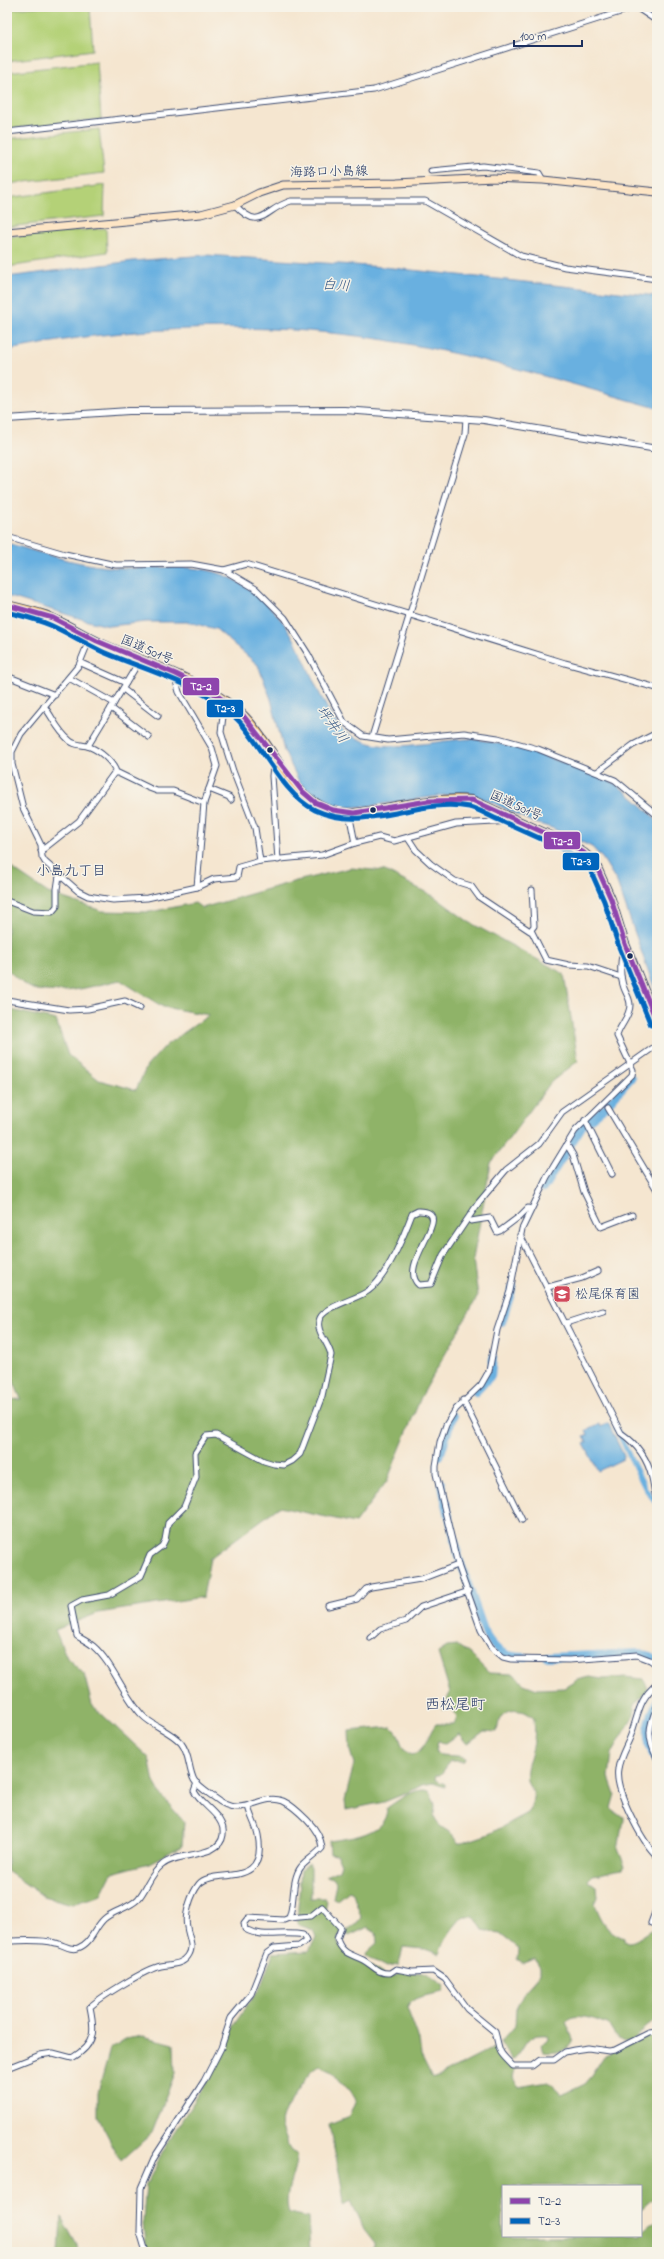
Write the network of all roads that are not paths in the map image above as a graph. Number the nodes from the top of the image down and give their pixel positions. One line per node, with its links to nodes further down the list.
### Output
1 (636, 7): 2 (street); 3 (street)
2 (657, 21)
3 (7, 132)
4 (430, 171): 5 (street)
5 (543, 180): 6 (main road, 海路口小島線); 7 (main road, 海路口小島線)
6 (657, 192)
7 (235, 206): 8 (main road, 海路口小島線); 9 (street)
8 (7, 232)
9 (657, 279)
10 (466, 418): 11 (street); 12 (street); 16 (street)
11 (7, 420)
12 (657, 449)
13 (7, 537): 14 (street)
14 (224, 570): 16 (street); 34 (street)
15 (8, 607): 17 (highway, 国道501号)
16 (410, 613): 25 (street); 34 (street)
17 (90, 638): 18 (highway, 国道501号); 19 (street)
18 (140, 660): 20 (highway, 国道501号); 23 (street)
19 (80, 663): 22 (street); 23 (street)
20 (174, 674): 27 (highway, 国道501号); 39 (street)
21 (7, 676): 26 (street)
22 (69, 678): 26 (street); 28 (street)
23 (126, 683): 24 (street)
24 (123, 688): 28 (street); 31 (street)
25 (657, 688)
26 (55, 695): 29 (street)
27 (225, 701): 36 (highway, 国道501号); 49 (street)
28 (114, 703): 30 (street)
29 (44, 706): 35 (street); 47 (street)
30 (111, 708): 33 (street); 35 (street)
31 (158, 716)
32 (657, 733): 38 (street)
33 (150, 737)
34 (372, 738): 38 (street)
35 (88, 746): 37 (street)
36 (274, 754): 42 (highway, 国道501号); 48 (street)
37 (116, 772): 41 (street); 47 (street)
38 (597, 772): 43 (street)
39 (209, 789): 40 (street); 41 (street)
40 (231, 800)
41 (204, 803): 51 (street)
42 (349, 813): 44 (highway, 国道501号); 46 (street)
43 (657, 815)
44 (516, 820): 45 (street); 55 (highway, 国道501号)
45 (408, 838): 46 (street); 54 (street)
46 (355, 843): 48 (street)
47 (41, 851): 50 (street)
48 (278, 860): 49 (street)
49 (260, 861): 51 (street)
50 (59, 876): 51 (street); 53 (street)
51 (196, 887)
52 (532, 890): 54 (street)
53 (7, 900)
54 (531, 930): 56 (street)
55 (625, 944): 56 (street); 59 (highway, 国道501号)
56 (621, 977): 61 (street)
57 (7, 1000): 58 (street)
58 (140, 1008)
59 (657, 1022)
60 (657, 1046): 61 (street)
61 (631, 1063): 63 (street); 86 (street)
62 (608, 1108): 66 (street)
63 (587, 1122): 64 (street); 65 (street)
64 (568, 1146): 67 (street); 68 (street)
65 (612, 1174)
66 (657, 1190)
67 (530, 1209): 69 (street); 70 (street)
68 (632, 1215)
69 (471, 1221)
70 (520, 1236): 72 (street); 75 (street)
71 (598, 1271): 72 (street)
72 (548, 1287): 74 (street)
73 (603, 1311): 74 (street)
74 (566, 1323): 76 (street)
75 (464, 1402): 77 (street); 78 (street)
76 (657, 1500)
77 (522, 1520)
78 (458, 1565): 79 (street); 80 (street)
79 (468, 1591): 81 (street); 82 (street)
80 (328, 1606)
81 (370, 1638)
82 (657, 1666)
83 (657, 1684): 88 (street)
84 (657, 1707): 85 (street)
85 (657, 1758)
86 (197, 1783): 87 (street); 92 (street)
87 (248, 1806): 90 (street); 94 (street)
88 (657, 1856)
89 (657, 1907): 91 (street)
90 (289, 1918): 93 (street); 95 (street)
91 (651, 1923)
92 (7, 1941)
93 (657, 2032)
94 (7, 2068)
95 (146, 2252)

